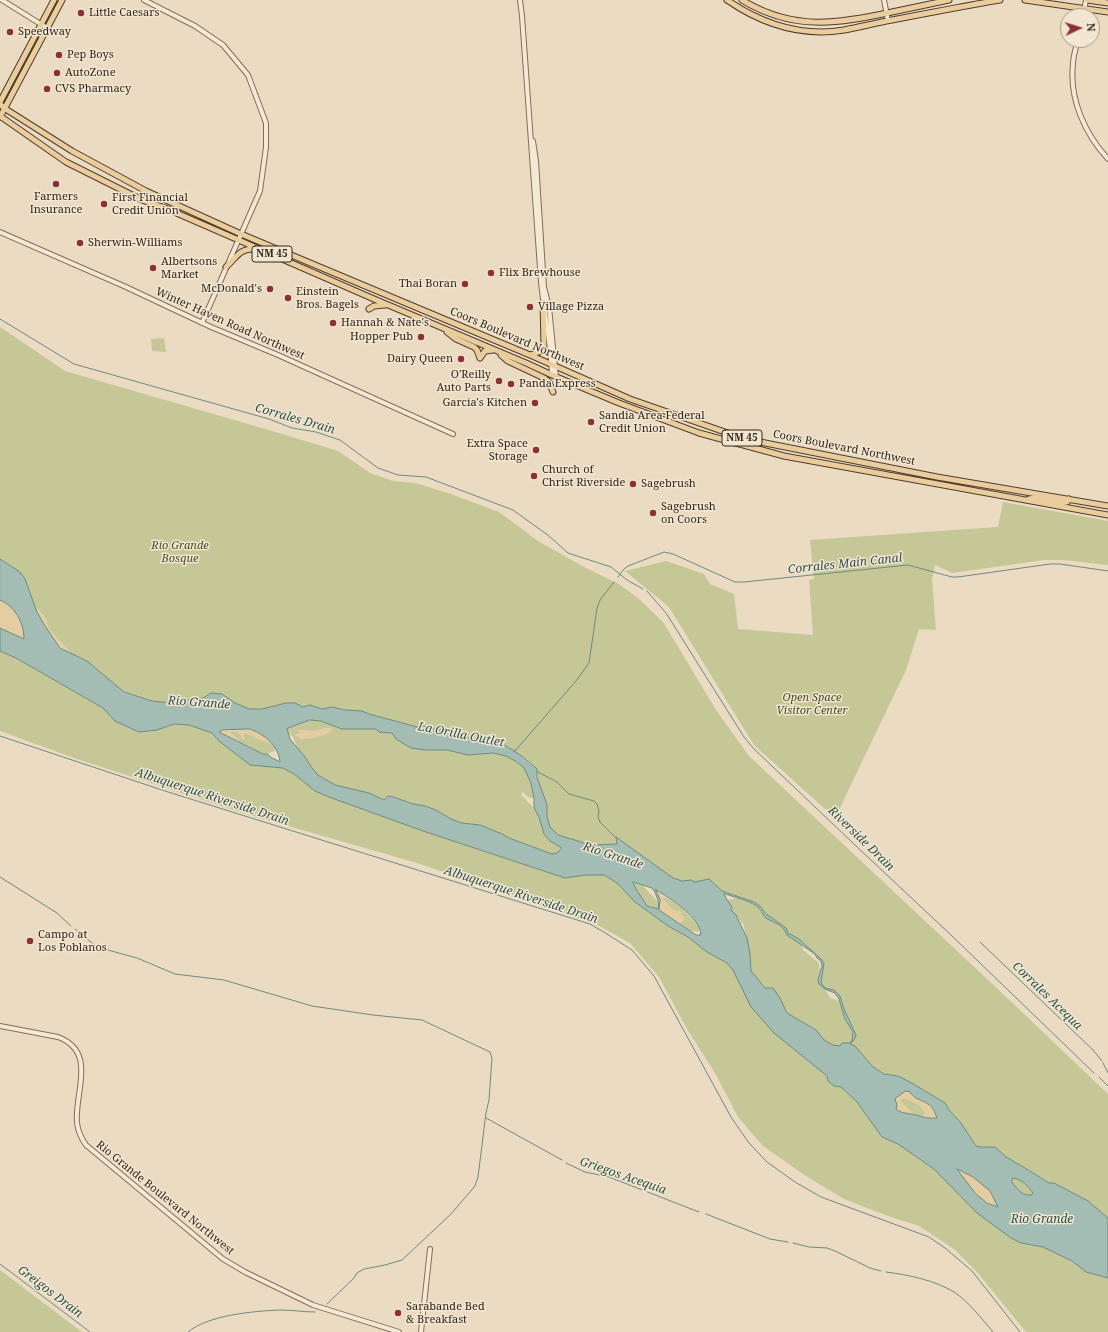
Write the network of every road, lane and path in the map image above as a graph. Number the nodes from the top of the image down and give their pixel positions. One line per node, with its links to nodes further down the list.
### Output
1 (2, 0): 17 (street)
2 (54, 0): 17 (main road)
3 (62, 0): 18 (main road)
4 (144, 0): 26 (street)
5 (520, 0): 23 (street)
6 (727, 0): 16 (main road)
7 (742, 0): 15 (main road)
8 (884, 0): 15 (street)
9 (949, 0): 15 (main road)
10 (1000, 0): 16 (main road)
11 (1025, 0): 14 (main road)
12 (1086, 0): 13 (main road); 14 (street)
13 (1108, 3)
14 (1084, 8)
15 (887, 13): 16 (street)
16 (888, 21)
17 (41, 25): 18 (street); 20 (main road)
18 (47, 28): 21 (main road)
19 (1076, 48): 24 (street)
20 (0, 103): 21 (main road, Coors Boulevard Northwest / NM 45)
21 (4, 108): 22 (main road); 26 (main road, Coors Boulevard Northwest / NM 45)
22 (0, 117): 27 (main road, Coors Boulevard Northwest / NM 45)
23 (530, 133): 31 (street); 39 (street)
24 (1108, 159)
25 (0, 232): 35 (street, Winter Haven Road Northwest)
26 (240, 234): 27 (street); 34 (main road, Coors Boulevard Northwest / NM 45)
27 (238, 240): 28 (main road, Coors Boulevard Northwest / NM 45); 29 (street)
28 (260, 249): 29 (main road); 30 (main road, Coors Boulevard Northwest / NM 45)
29 (226, 267): 35 (street)
30 (374, 299): 32 (main road, Coors Boulevard Northwest / NM 45); 34 (main road)
31 (543, 302): 38 (main road); 39 (street)
32 (389, 305): 33 (main road); 36 (main road, Coors Boulevard Northwest / NM 45)
33 (369, 309)
34 (443, 319): 38 (main road, Coors Boulevard Northwest / NM 45)
35 (202, 323): 42 (street, Winter Haven Road Northwest)
36 (440, 327): 37 (main road, Coors Boulevard Northwest / NM 45); 37 (main road)
37 (494, 350): 40 (main road, Coors Boulevard Northwest / NM 45); 41 (main road)
38 (530, 355): 39 (main road, Coors Boulevard Northwest / NM 45)
39 (554, 365): 40 (street); 43 (main road, Coors Boulevard Northwest / NM 45)
40 (554, 376): 44 (main road, Coors Boulevard Northwest / NM 45)
41 (553, 392)
42 (453, 434)
43 (1069, 499): 44 (main road); 45 (main road, Coors Boulevard Northwest / NM 45)
44 (1024, 500): 46 (main road, Coors Boulevard Northwest / NM 45)
45 (1108, 506)
46 (1108, 515)
47 (0, 1026): 49 (street, Rio Grande Boulevard Northwest)
48 (430, 1249): 50 (street)
49 (399, 1332)
50 (421, 1332)

